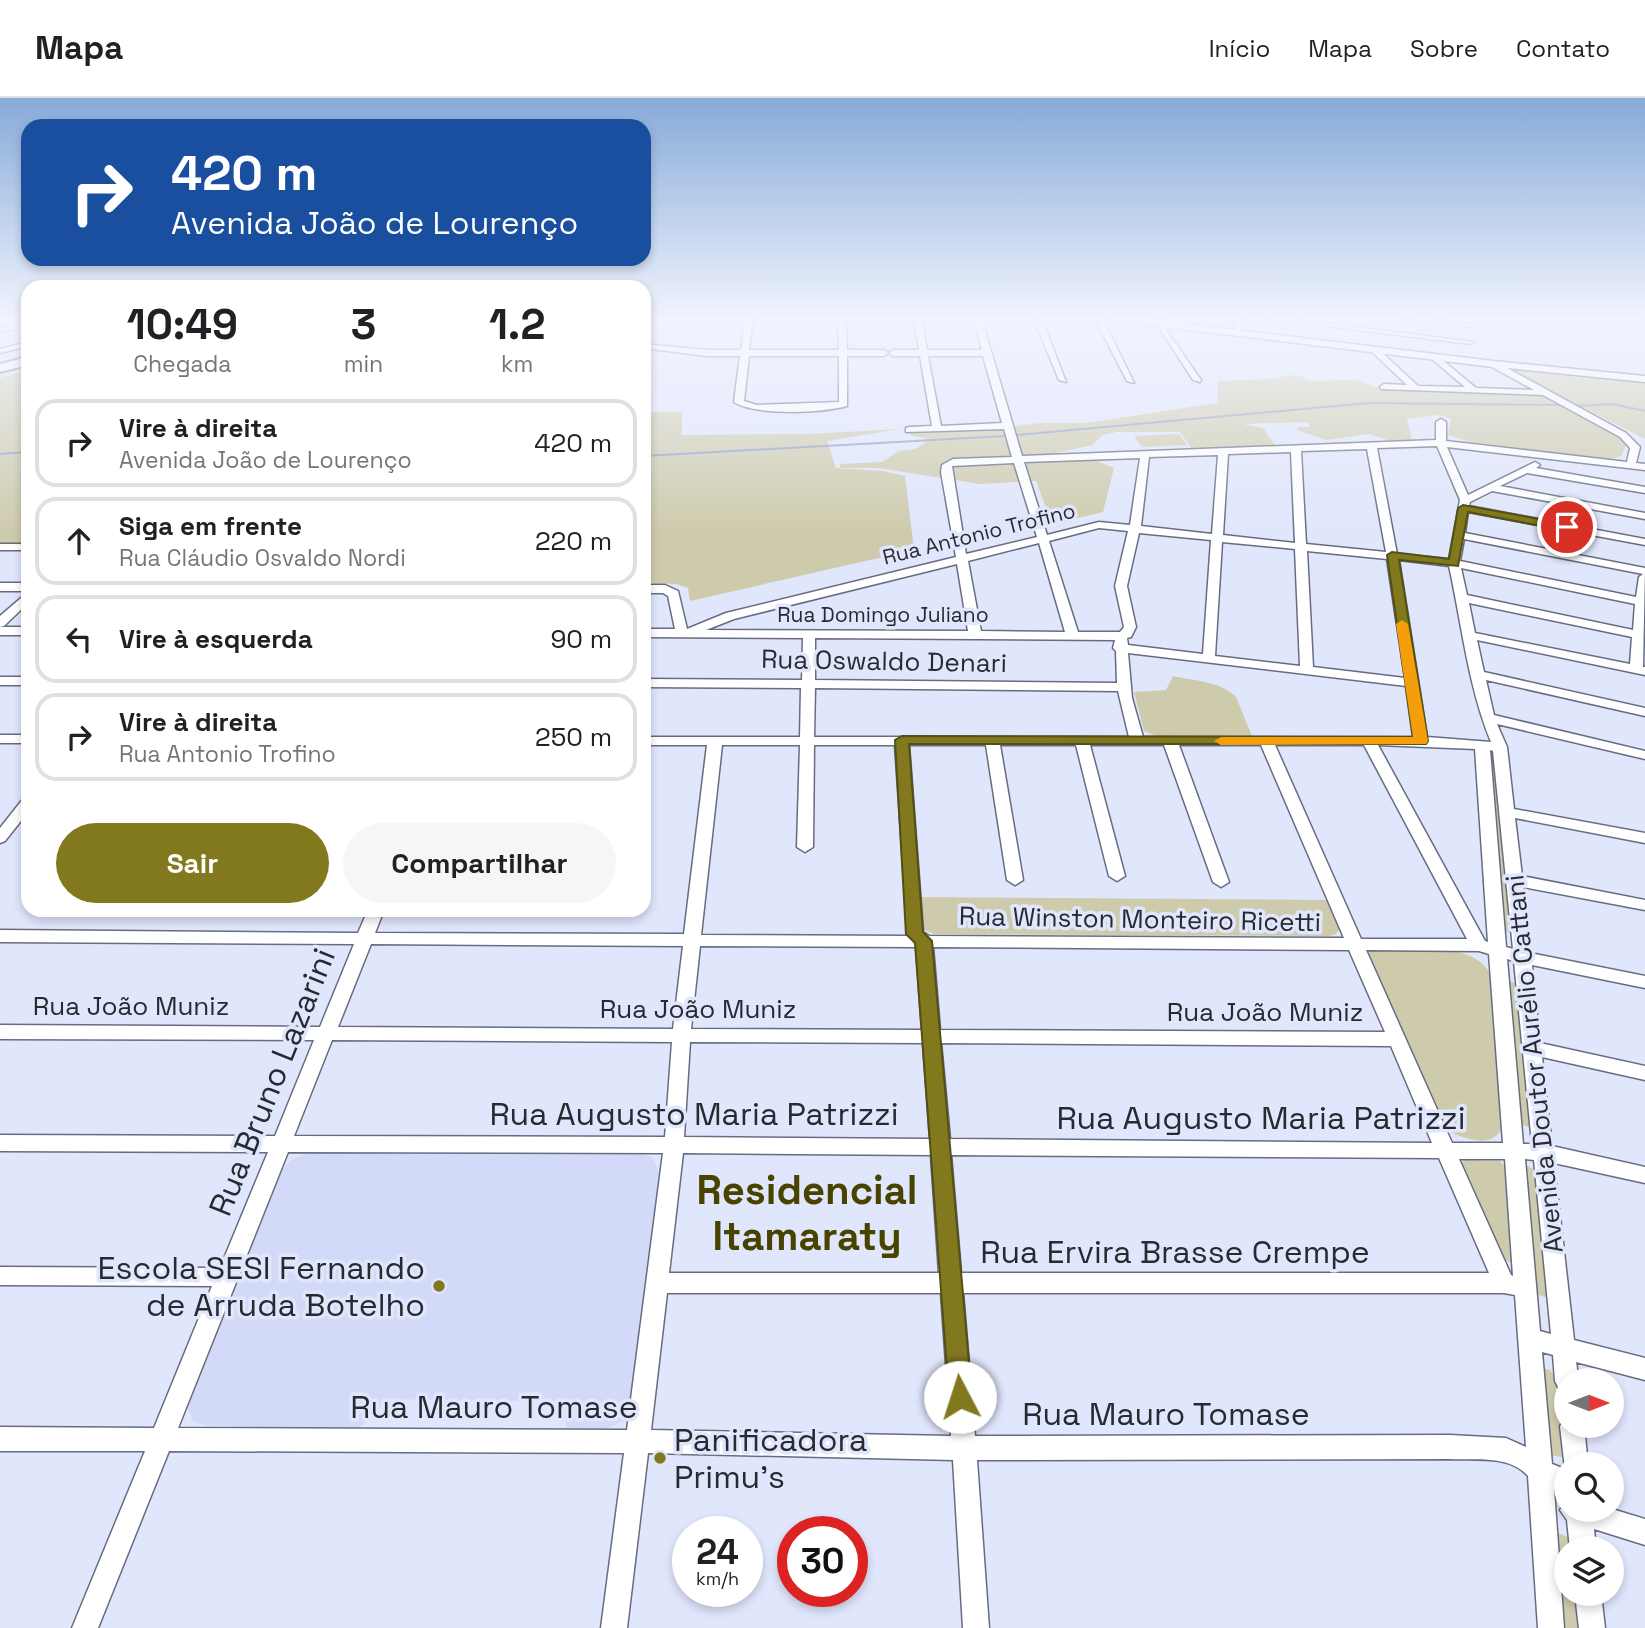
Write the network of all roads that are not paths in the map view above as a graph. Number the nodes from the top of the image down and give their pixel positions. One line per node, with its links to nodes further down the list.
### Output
1 (741, 388): 2 (street)
2 (844, 388)
3 (930, 388): 11 (street)
4 (996, 388): 10 (street)
5 (1427, 388): 7 (street)
6 (1537, 388): 8 (street)
7 (1473, 390): 8 (street)
8 (1547, 394): 20 (street)
9 (1441, 422): 13 (street)
10 (1007, 426): 11 (street); 19 (street)
11 (937, 429): 12 (street)
12 (909, 430)
13 (1441, 443): 14 (street); 18 (street); 25 (street)
14 (1371, 444): 15 (street); 35 (street)
15 (1296, 448): 16 (street); 32 (street)
16 (1223, 450): 17 (street); 29 (street)
17 (1145, 454): 19 (street); 27 (street)
18 (1552, 455): 20 (street); 22 (street)
19 (1019, 458): 30 (street); 36 (street)
20 (1631, 464): 21 (street)
21 (1645, 467)
22 (1527, 470): 23 (street); 24 (street)
23 (1493, 488): 25 (street); 26 (street)
24 (1645, 490)
25 (1464, 504): 28 (street, Avenida Doutor Aurélio Cattani); 31 (street)
26 (1645, 516)
27 (1135, 527): 29 (street, Rua Antonio Trofino); 30 (street, Rua Antonio Trofino); 56 (street)
28 (1460, 535): 37 (street, Avenida Doutor Aurélio Cattani); 38 (street)
29 (1216, 537): 32 (street, Rua Antonio Trofino); 57 (street)
30 (1045, 538): 36 (street, Rua Antonio Trofino); 52 (street)
31 (1645, 542)
32 (1302, 546): 35 (street, Rua Antonio Trofino); 58 (street)
33 (0, 547): 34 (street)
34 (21, 547)
35 (1392, 555): 37 (street, Rua Antonio Trofino); 65 (street)
36 (962, 558): 50 (street, Rua Antonio Trofino); 53 (street)
37 (1454, 563): 43 (street, Avenida Doutor Aurélio Cattani); 44 (street, Rua Antonio Trofino)
38 (1645, 570)
39 (1645, 577): 44 (street)
40 (0, 587): 41 (street)
41 (21, 587)
42 (651, 589): 50 (street)
43 (1462, 598): 54 (street, Avenida Doutor Aurélio Cattani); 55 (street)
44 (1643, 602): 55 (street)
45 (21, 603): 46 (street)
46 (0, 623)
47 (0, 631): 48 (street)
48 (21, 631)
49 (651, 633): 50 (street, Rua Domingo Juliano)
50 (684, 633): 51 (street, Rua Domingo Juliano)
51 (810, 634): 53 (street, Rua Domingo Juliano); 63 (street)
52 (1072, 634): 53 (street, Rua Domingo Juliano); 56 (street, Rua Domingo Juliano)
53 (975, 635)
54 (1469, 635): 59 (street); 60 (street, Avenida Doutor Aurélio Cattani)
55 (1642, 635): 59 (street)
56 (1120, 642): 57 (street, Rua Domingo Juliano); 66 (street)
57 (1209, 657): 58 (street, Rua Domingo Juliano)
58 (1307, 668): 65 (street, Rua Domingo Juliano)
59 (1641, 670)
60 (1477, 674): 67 (street); 68 (street, Avenida Doutor Aurélio Cattani)
61 (0, 681): 62 (street)
62 (21, 681)
63 (808, 682): 64 (street, Rua Oswaldo Denari); 66 (street, Rua Oswaldo Denari); 71 (street)
64 (651, 683)
65 (1411, 683): 80 (street)
66 (1124, 687): 76 (street)
67 (1645, 712)
68 (1488, 718): 82 (street, Avenida Doutor Aurélio Cattani); 83 (street)
69 (0, 738): 70 (street)
70 (21, 739)
71 (807, 740): 72 (street); 74 (street); 88 (street)
72 (902, 740): 75 (street); 98 (street)
73 (651, 741): 74 (street)
74 (715, 741): 97 (street)
75 (992, 741): 81 (street); 90 (street)
76 (1137, 741): 77 (street); 81 (street)
77 (1170, 741): 78 (street); 92 (street)
78 (1266, 741): 79 (street); 99 (street)
79 (1369, 741): 80 (street); 100 (street)
80 (1421, 741): 82 (street)
81 (1082, 742): 89 (street)
82 (1491, 745): 85 (street, Avenida Doutor Aurélio Cattani); 100 (street, Avenida Doutor Aurélio Cattani)
83 (1645, 755)
84 (21, 811): 86 (street)
85 (1508, 811): 87 (street); 91 (street, Avenida Doutor Aurélio Cattani)
86 (0, 838)
87 (1645, 838)
88 (805, 847)
89 (1117, 877)
90 (1015, 880)
91 (1515, 880): 93 (street); 101 (street, Avenida Doutor Aurélio Cattani)
92 (1221, 882)
93 (1645, 905)
94 (373, 917): 96 (street, Rua Bruno Lazarini)
95 (0, 936): 96 (street, Rua Winston Monteiro Ricetti)
96 (365, 939): 97 (street, Rua Winston Monteiro Ricetti); 104 (street, Rua Bruno Lazarini)
97 (693, 940): 98 (street, Rua Winston Monteiro Ricetti); 105 (street)
98 (924, 941): 99 (street, Rua Winston Monteiro Ricetti); 106 (street)
99 (1355, 945): 100 (street, Rua Winston Monteiro Ricetti); 107 (street)
100 (1488, 948): 101 (street, Rua Winston Monteiro Ricetti); 115 (street, Avenida Doutor Aurélio Cattani)
101 (1522, 957): 102 (street, Rua Winston Monteiro Ricetti); 108 (street, Avenida Doutor Aurélio Cattani)
102 (1645, 982)
103 (0, 1032): 104 (street, Rua João Muniz)
104 (327, 1033): 105 (street, Rua João Muniz); 112 (street, Rua Bruno Lazarini)
105 (681, 1035): 106 (street, Rua João Muniz); 111 (street)
106 (931, 1036): 107 (street, Rua João Muniz); 113 (street)
107 (1396, 1039): 114 (street)
108 (1532, 1048): 109 (street); 116 (street, Avenida Doutor Aurélio Cattani)
109 (1645, 1073)
110 (0, 1143): 112 (street, Rua Augusto Maria Patrizzi)
111 (674, 1145): 112 (street, Rua Augusto Maria Patrizzi); 113 (street, Rua Augusto Maria Patrizzi); 120 (street)
112 (281, 1146): 119 (street, Rua Bruno Lazarini)
113 (941, 1147): 114 (street, Rua Augusto Maria Patrizzi); 121 (street)
114 (1447, 1151): 115 (street, Rua Augusto Maria Patrizzi); 122 (street)
115 (1514, 1151): 116 (street, Rua Augusto Maria Patrizzi); 123 (street, Avenida Doutor Aurélio Cattani)
116 (1542, 1152): 117 (street, Rua Augusto Maria Patrizzi); 125 (street, Avenida Doutor Aurélio Cattani)
117 (1645, 1175)
118 (0, 1276): 119 (street)
119 (225, 1277): 129 (street, Rua Bruno Lazarini)
120 (656, 1283): 121 (street, Rua Ervira Brasse Crempe); 130 (street)
121 (951, 1283): 122 (street, Rua Ervira Brasse Crempe); 131 (street)
122 (1504, 1283): 123 (street, Rua Ervira Brasse Crempe)
123 (1527, 1288): 124 (street, Avenida Doutor Aurélio Cattani)
124 (1530, 1339): 125 (street); 132 (street, Avenida Doutor Aurélio Cattani)
125 (1564, 1347): 126 (street, Avenida Doutor Aurélio Cattani); 127 (street)
126 (1566, 1368)
127 (1645, 1369)
128 (0, 1439): 129 (street, Rua Mauro Tomase)
129 (159, 1439): 130 (street, Rua Mauro Tomase); 139 (street, Rua Bruno Lazarini)
130 (638, 1441): 131 (street, Rua Mauro Tomase); 140 (street)
131 (964, 1448): 132 (street, Rua Mauro Tomase); 141 (street)
132 (1542, 1474): 133 (street, Rua Mauro Tomase); 134 (street, Avenida Doutor Aurélio Cattani)
133 (1554, 1478)
134 (1554, 1490)
135 (1566, 1522): 142 (street, Avenida Doutor Aurélio Cattani)
136 (1613, 1522): 137 (street)
137 (1645, 1532)
138 (1589, 1606): 143 (street)
139 (85, 1628)
140 (614, 1628)
141 (976, 1628)
142 (1551, 1628)
143 (1591, 1628)

